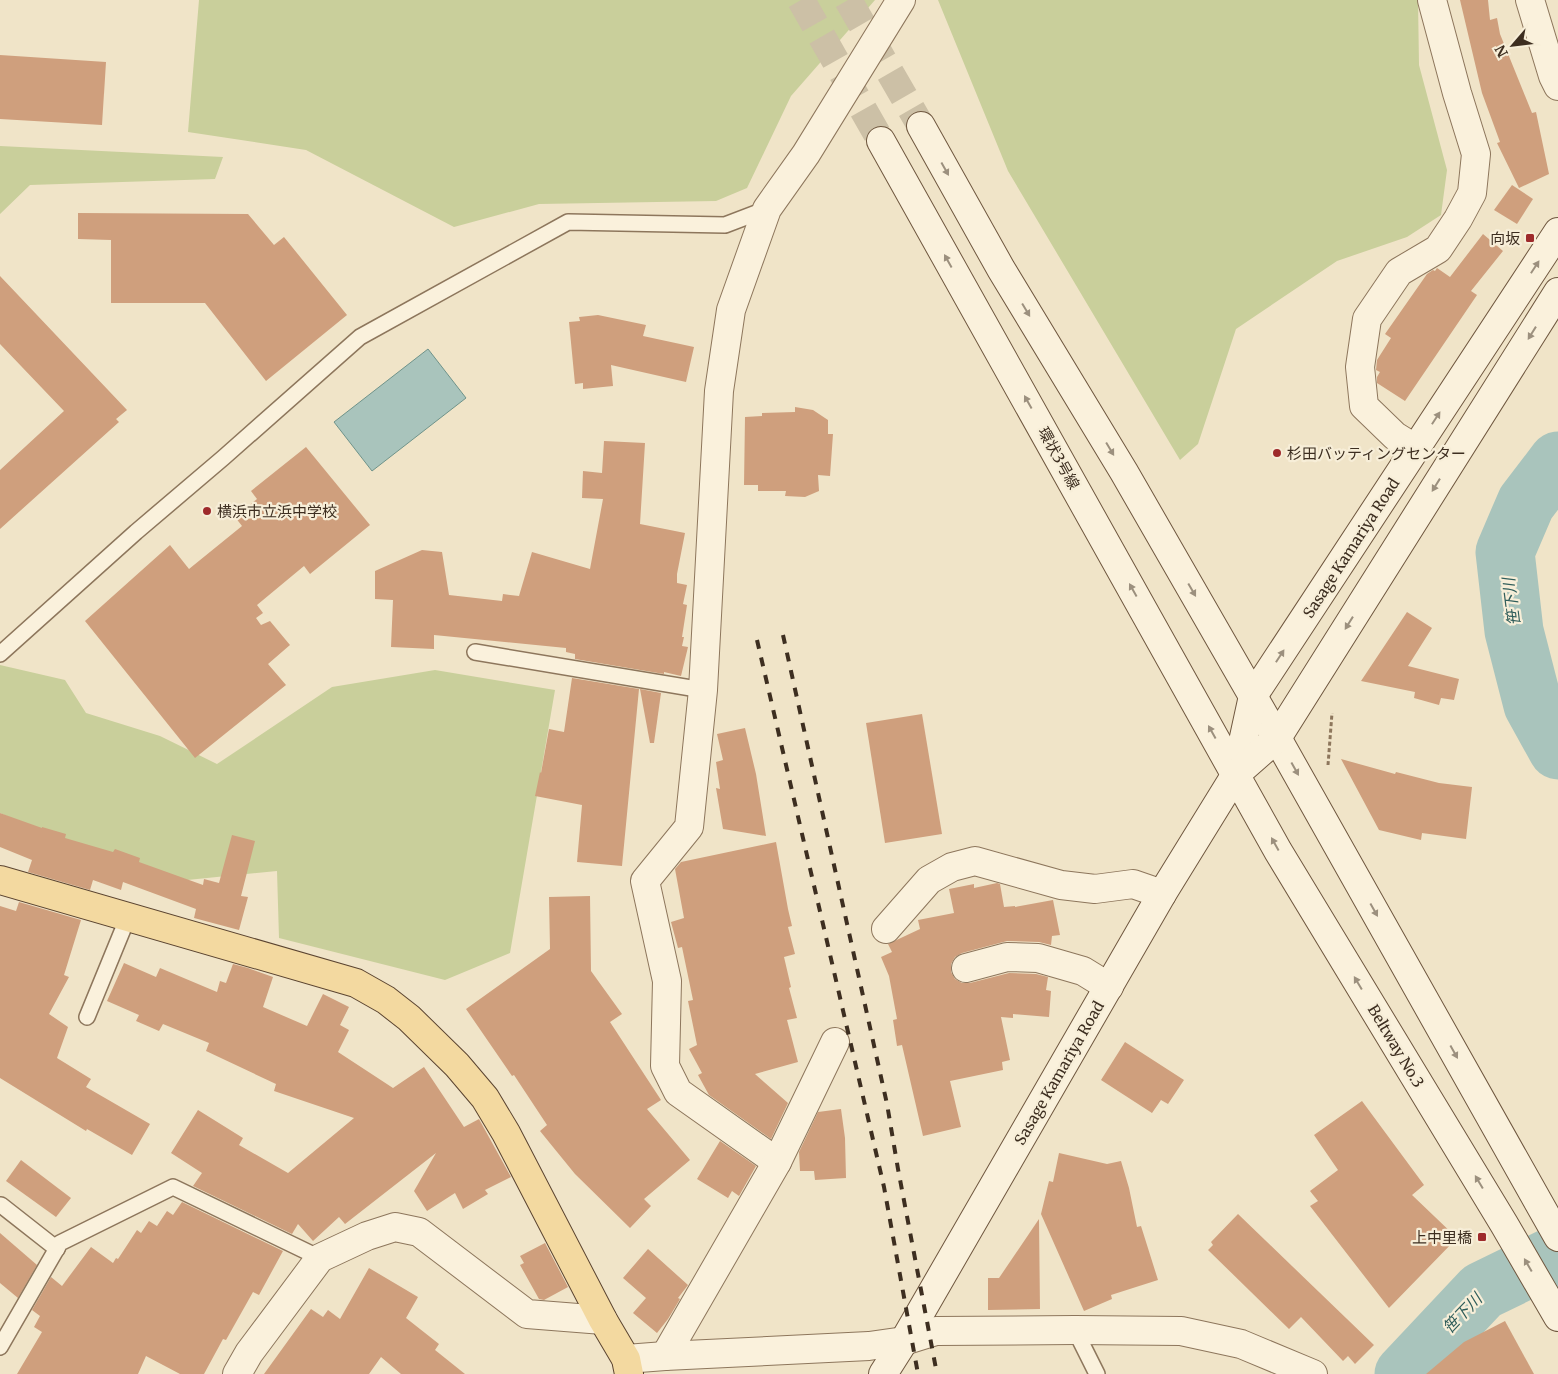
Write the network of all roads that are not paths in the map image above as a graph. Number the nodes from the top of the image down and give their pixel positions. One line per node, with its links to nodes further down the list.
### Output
1 (901, 0): 7 (street)
2 (1432, 0): 10 (street)
3 (1530, 0): 4 (street)
4 (1558, 86)
5 (921, 126): 14 (street, one-way to 14)
6 (881, 141): 16 (street, 環状3号線, one-way to 6)
7 (767, 209): 12 (lane); 13 (street)
8 (1558, 232): 10 (street, Sasage Kamariya Road, one-way to 8)
9 (1558, 292): 15 (street, Sasage Kamariya Road, one-way to 15)
10 (1416, 449): 14 (street, Sasage Kamariya Road, one-way to 10)
11 (476, 652): 13 (lane)
12 (0, 654)
13 (703, 690): 25 (street)
14 (1253, 696): 15 (street); 16 (street, Sasage Kamariya Road)
15 (1277, 738): 16 (street, Sasage Kamariya Road); 27 (street, one-way to 27)
16 (1236, 774): 18 (street, Sasage Kamariya Road); 30 (street, Beltway No.3, one-way to 16)
17 (0, 880): 19 (main road)
18 (1162, 894): 20 (street); 22 (street, Sasage Kamariya Road)
19 (128, 917): 23 (lane); 31 (main road)
20 (886, 929)
21 (966, 968): 22 (street)
22 (1109, 987): 33 (street, Sasage Kamariya Road)
23 (87, 1017)
24 (835, 1042): 25 (street)
25 (777, 1162): 35 (street)
26 (1, 1205): 28 (lane)
27 (1558, 1237)
28 (57, 1249): 29 (lane); 34 (lane)
29 (320, 1258): 31 (street); 37 (street)
30 (1555, 1311)
31 (603, 1320): 36 (main road)
32 (1075, 1330): 33 (street); 39 (lane); 40 (street)
33 (904, 1341): 35 (street); 38 (street, Sasage Kamariya Road)
34 (0, 1347)
35 (665, 1356): 36 (street)
36 (628, 1366)
37 (237, 1374)
38 (883, 1374)
39 (1097, 1374)
40 (1313, 1374)

